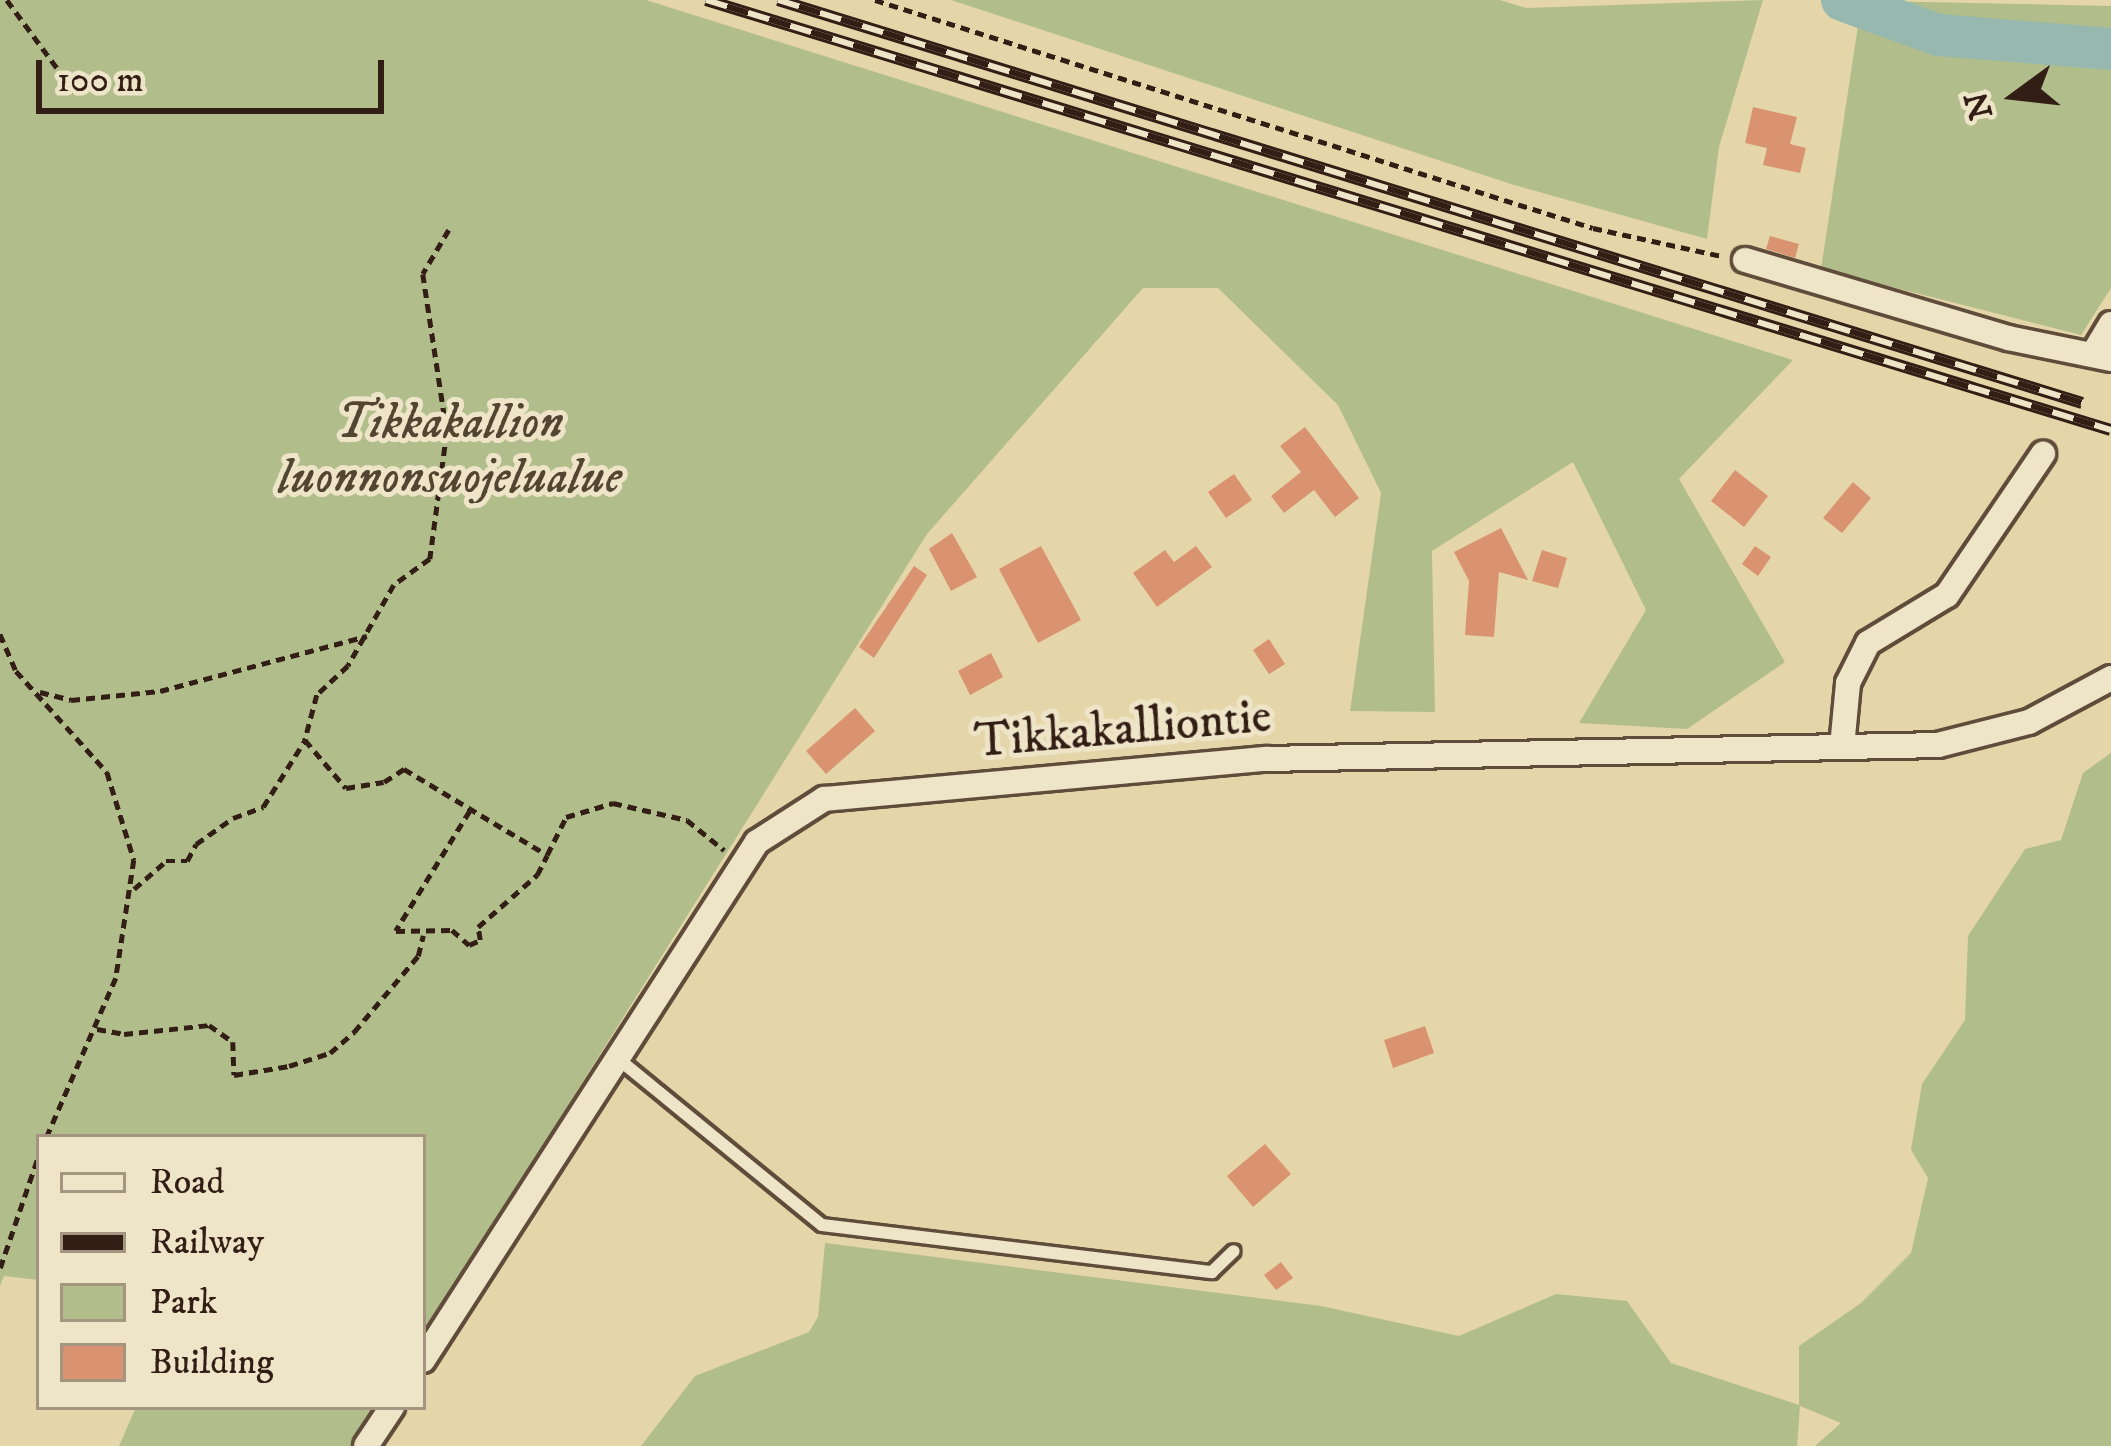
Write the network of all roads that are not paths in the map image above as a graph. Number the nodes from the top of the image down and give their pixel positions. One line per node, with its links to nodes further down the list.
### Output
1 (1744, 260): 3 (street)
2 (2111, 324): 3 (street)
3 (2102, 357)
4 (2043, 454): 6 (street)
5 (2111, 678): 6 (street, Tikkakalliontie)
6 (1842, 747): 7 (street, Tikkakalliontie)
7 (622, 1062): 8 (lane); 9 (street, Tikkakalliontie)
8 (1234, 1251)
9 (426, 1356)
10 (390, 1410): 11 (street)
11 (365, 1446)

